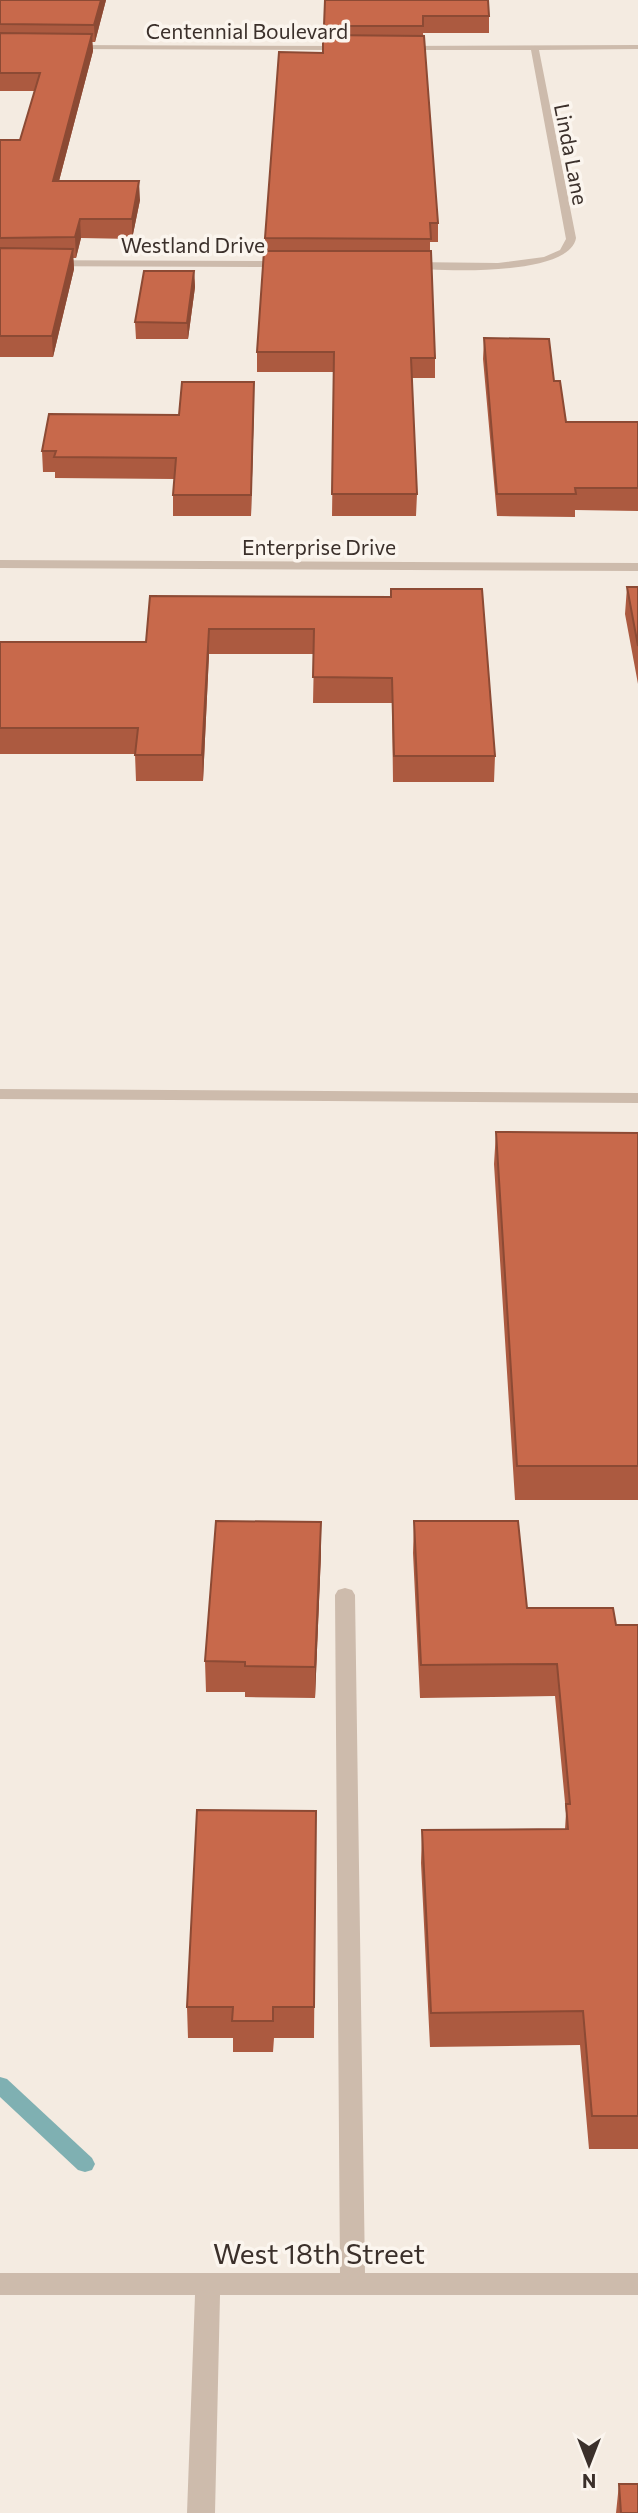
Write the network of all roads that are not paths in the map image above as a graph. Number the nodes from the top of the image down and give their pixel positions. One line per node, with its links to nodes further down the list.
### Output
1 (56, 47): 3 (street, Centennial Boulevard)
2 (638, 47): 5 (street)
3 (358, 48)
4 (386, 48): 5 (street)
5 (535, 49): 6 (street); 9 (street, Linda Lane)
6 (626, 58)
7 (0, 263): 8 (street, Westland Drive)
8 (295, 264)
9 (404, 265)
10 (0, 564): 11 (street, Enterprise Drive)
11 (638, 567)
12 (0, 1094): 13 (street)
13 (638, 1098)
14 (345, 1595): 17 (street)
15 (0, 2284): 16 (street, West 18th Street)
16 (208, 2284): 17 (street, West 18th Street); 19 (street)
17 (353, 2284): 18 (street, West 18th Street)
18 (638, 2284)
19 (201, 2513)

